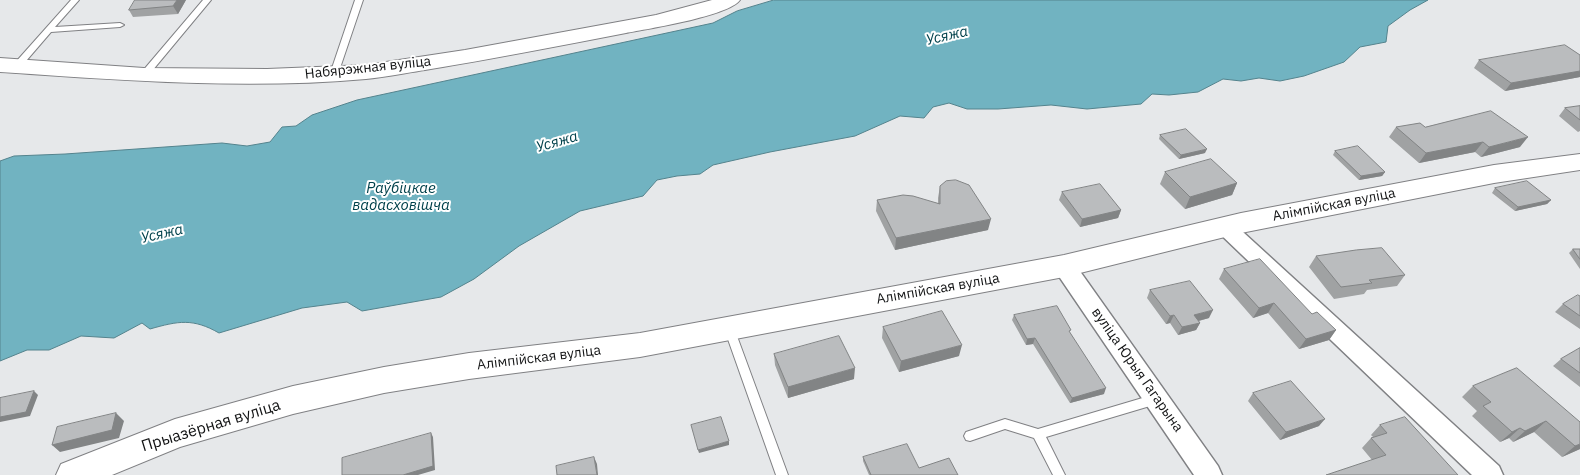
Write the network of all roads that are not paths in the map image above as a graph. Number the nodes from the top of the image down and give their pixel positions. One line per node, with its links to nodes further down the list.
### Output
1 (75, 0): 6 (lane)
2 (207, 0): 9 (lane)
3 (359, 0): 8 (lane)
4 (730, 0): 8 (street, Набярэжная вуліца)
5 (120, 25): 6 (lane)
6 (48, 30): 7 (lane)
7 (8, 65): 9 (street, Набярэжная вуліца)
8 (334, 74): 9 (street, Набярэжная вуліца)
9 (144, 75)
10 (1580, 162): 11 (street, Алімпійская вуліца)
11 (1225, 227): 12 (street, Алімпійская вуліца); 22 (street)
12 (1064, 266): 13 (street, Алімпійская вуліца); 14 (street, вуліца Юрыя Гагарына)
13 (728, 327): 15 (street, Алімпійская вуліца); 19 (lane)
14 (1157, 399): 16 (lane); 21 (street, вуліца Юрыя Гагарына)
15 (293, 400): 18 (street, Прыазёрная вуліца)
16 (1038, 434): 17 (lane); 20 (lane)
17 (970, 436)
18 (73, 475)
19 (782, 475)
20 (1059, 475)
21 (1209, 475)
22 (1490, 475)

